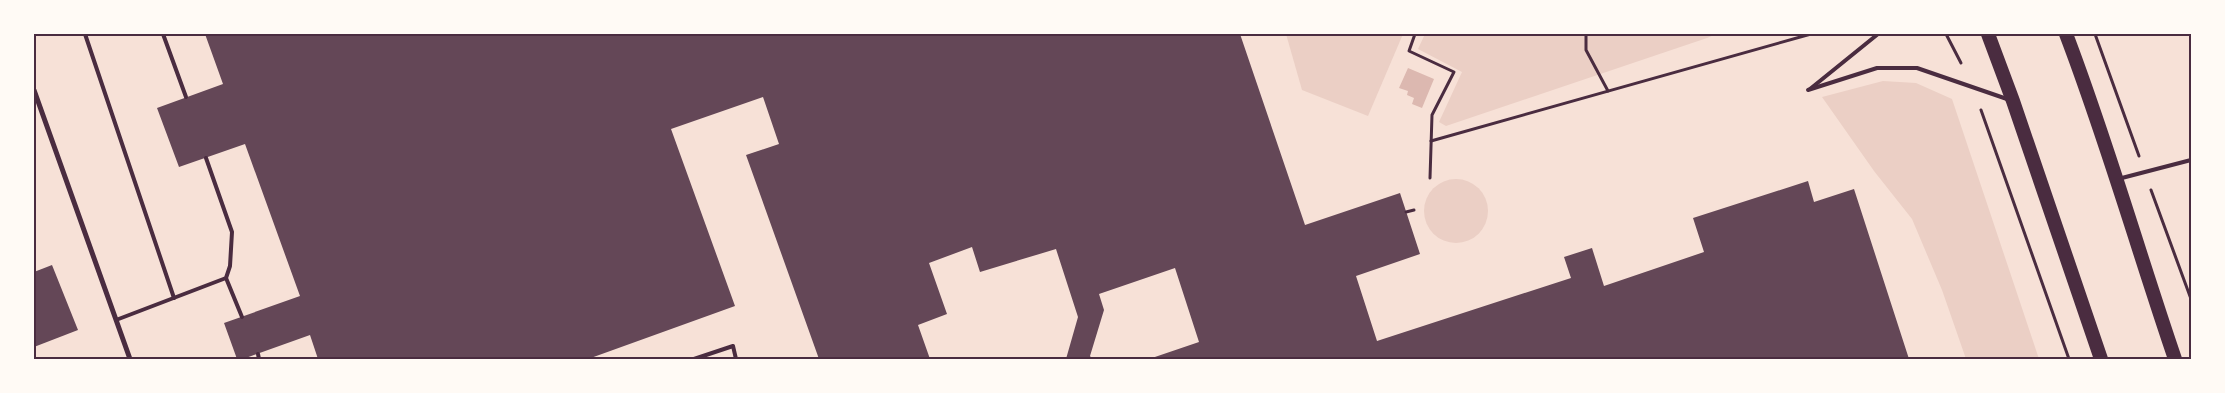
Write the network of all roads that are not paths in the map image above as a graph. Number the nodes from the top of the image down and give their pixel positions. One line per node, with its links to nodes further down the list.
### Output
1 (85, 34): 13 (lane)
2 (163, 34): 7 (lane)
3 (1878, 34): 8 (lane)
4 (1988, 34): 8 (highway)
5 (2066, 34): 11 (highway)
6 (34, 90): 15 (street)
7 (186, 97)
8 (2013, 101): 21 (highway)
9 (206, 158): 12 (lane)
10 (2191, 160): 11 (lane)
11 (2115, 179): 22 (highway)
12 (226, 278): 13 (lane); 14 (lane)
13 (174, 298): 15 (lane)
14 (242, 317)
15 (116, 320): 17 (street)
16 (258, 354): 18 (lane)
17 (130, 359)
18 (260, 359)
19 (694, 359): 20 (lane)
20 (736, 359)
21 (2101, 359)
22 (2175, 359)

